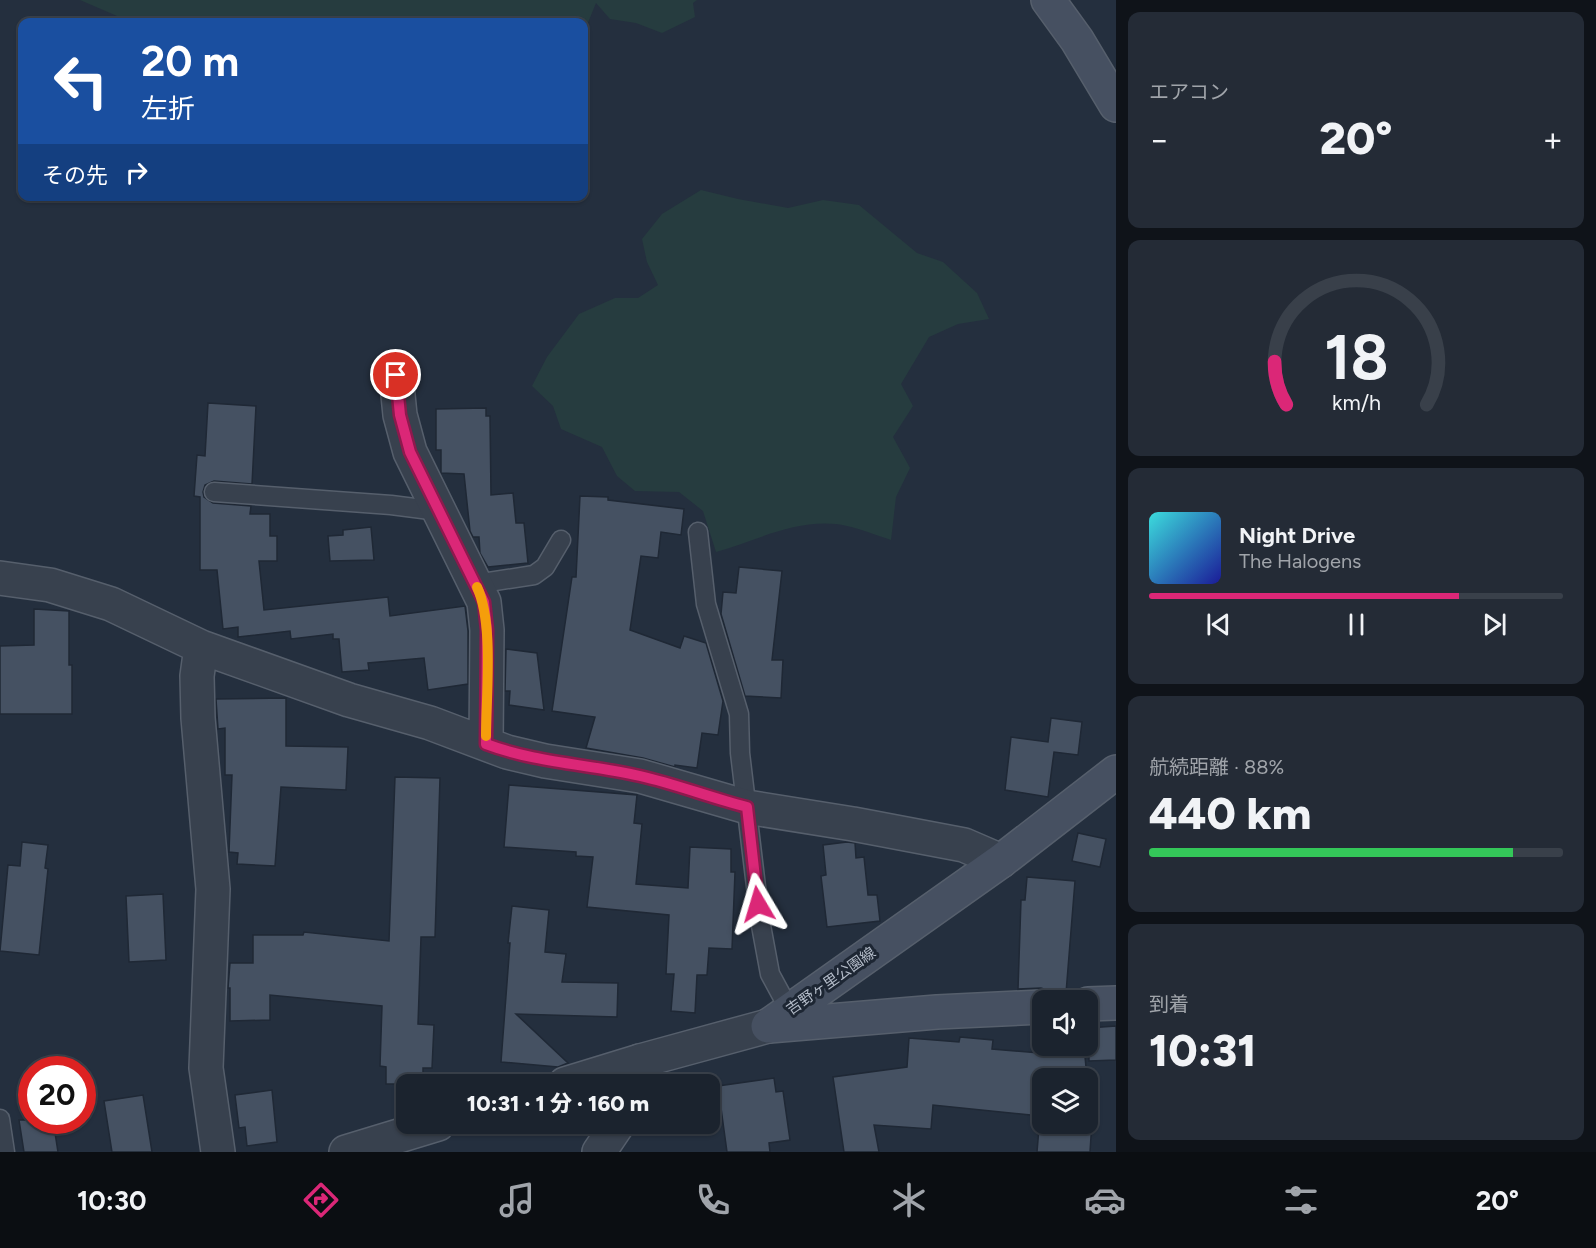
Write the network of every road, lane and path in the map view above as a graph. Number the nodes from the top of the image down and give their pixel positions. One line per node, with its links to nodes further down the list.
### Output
1 (1048, 0): 2 (main road)
2 (1116, 105)
3 (396, 375): 5 (street)
4 (214, 492): 5 (lane)
5 (438, 511): 9 (street)
6 (698, 532): 13 (lane)
7 (561, 540): 9 (lane)
8 (0, 578): 10 (street)
9 (476, 584): 11 (street)
10 (201, 646): 11 (street); 24 (street)
11 (486, 744): 13 (street)
12 (1116, 772): 14 (main road, 吉野ヶ里公園線)
13 (747, 807): 14 (street); 18 (lane)
14 (1000, 861): 18 (main road, 吉野ヶ里公園線)
15 (1116, 1003): 16 (main road)
16 (1098, 1004)
17 (1032, 1007): 18 (main road, 吉野ヶ里公園線)
18 (779, 1018): 19 (street)
19 (636, 1073)
20 (0, 1119): 23 (lane)
21 (405, 1134): 25 (street)
22 (611, 1134): 26 (street)
23 (5, 1152)
24 (218, 1152)
25 (346, 1152)
26 (599, 1152)

